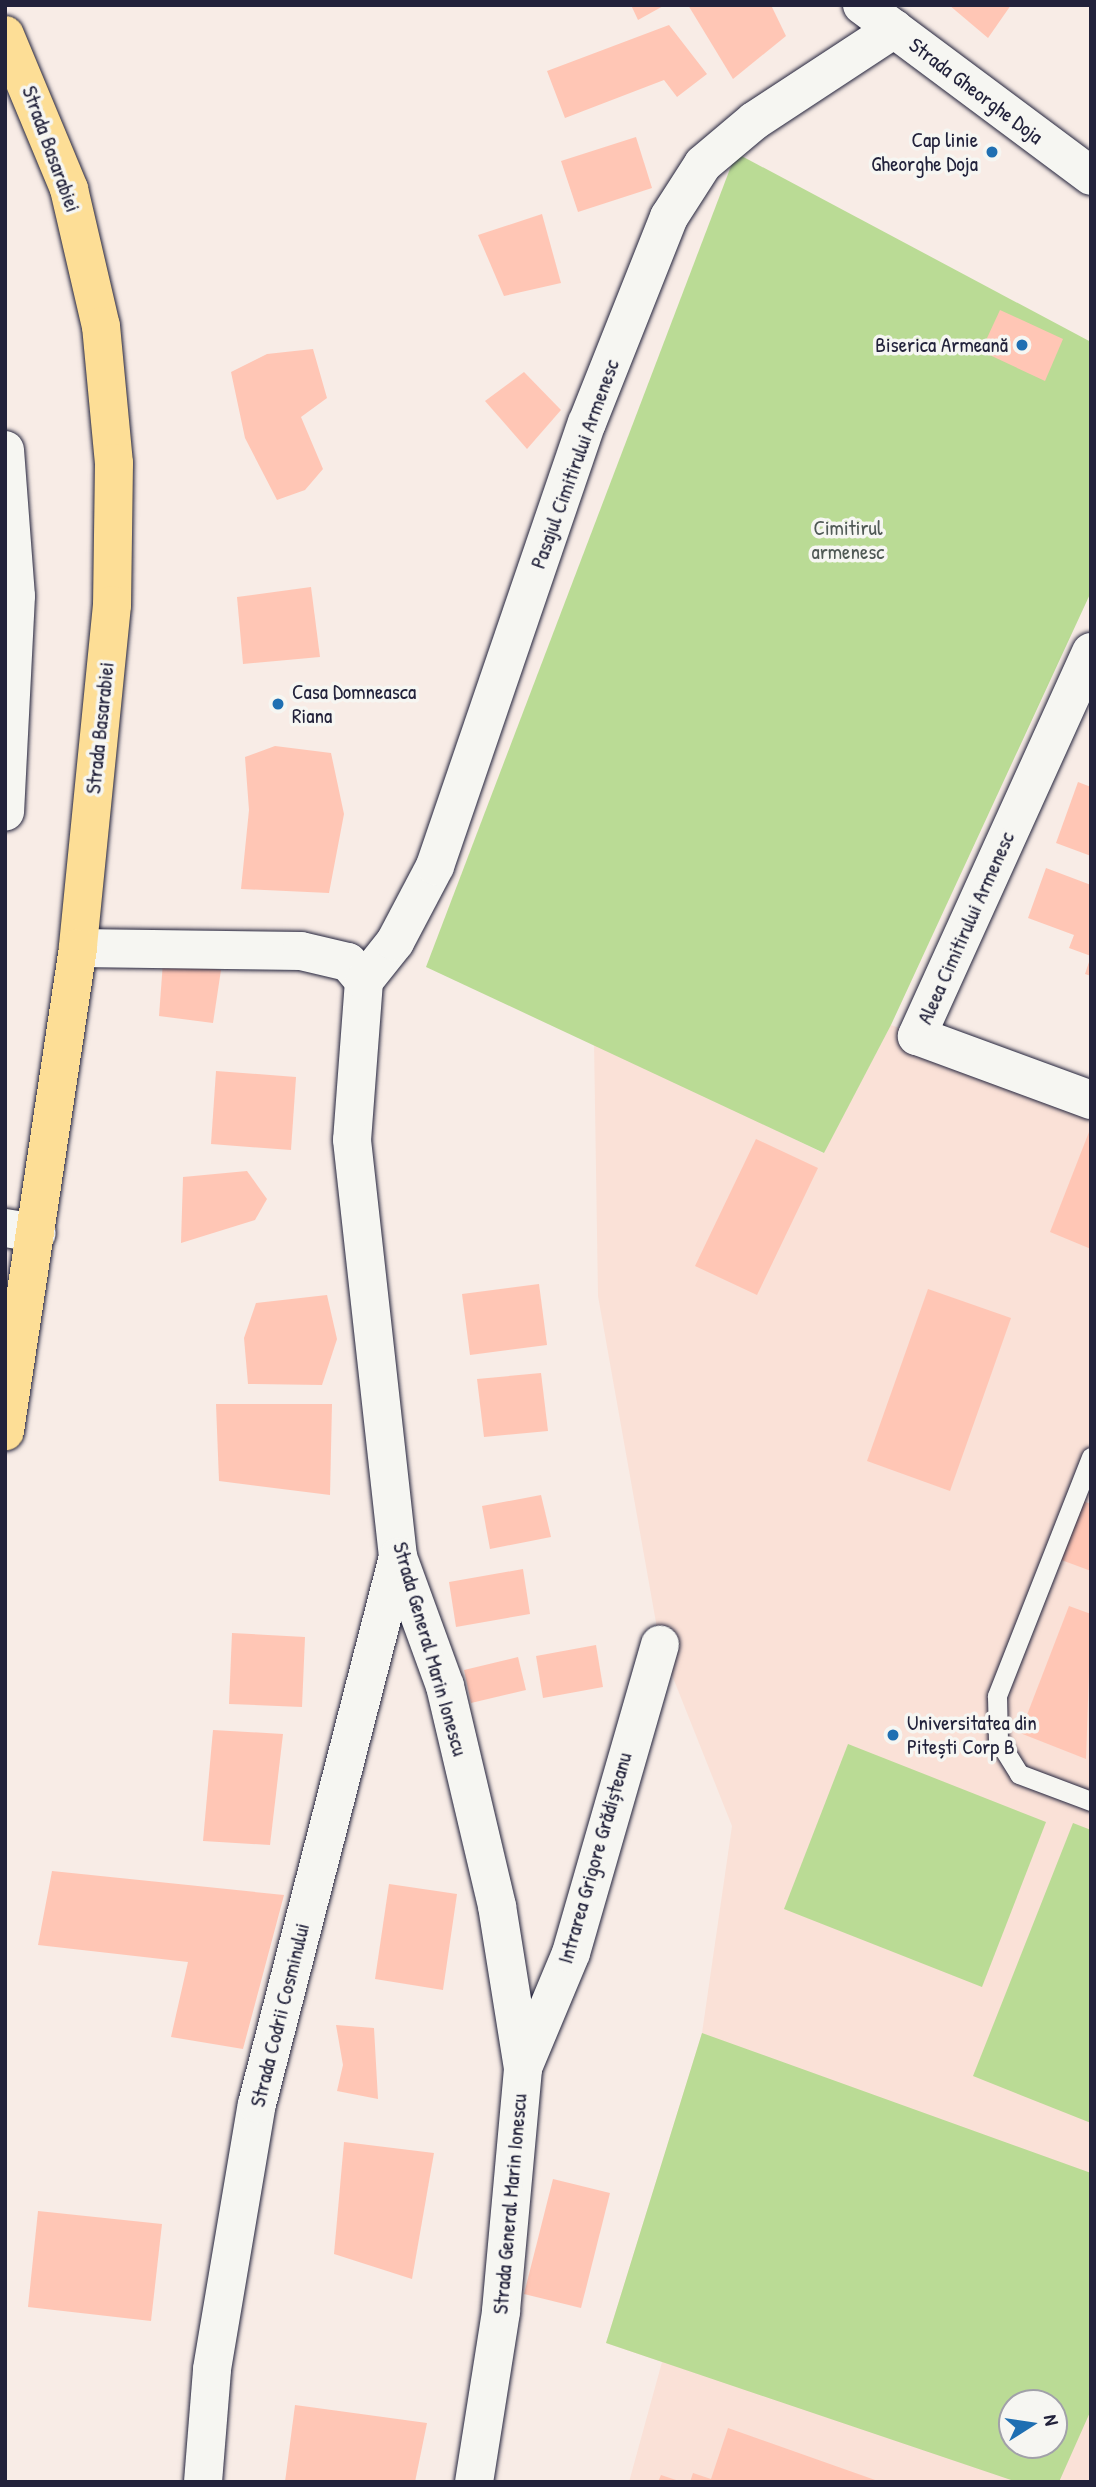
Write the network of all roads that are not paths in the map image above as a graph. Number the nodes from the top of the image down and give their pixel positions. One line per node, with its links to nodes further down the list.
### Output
1 (862, 5): 2 (street, Strada Gheorghe Doja)
2 (894, 29): 4 (street, Strada Gheorghe Doja); 9 (street, Pasajul Cimitirului Armenesc)
3 (5, 35): 8 (main road, Strada Basarabiei)
4 (1091, 176)
5 (5, 450): 7 (street)
6 (1091, 652): 10 (street, Aleea Cimitirului Armenesc)
7 (5, 812)
8 (78, 948): 9 (street); 11 (main road, Strada Basarabiei)
9 (363, 981): 14 (street, Strada General Marin Ionescu)
10 (1091, 1100)
11 (21, 1230): 12 (main road, Strada Basarabiei)
12 (5, 1432)
13 (1091, 1457): 16 (lane)
14 (398, 1557): 17 (street, Strada General Marin Ionescu); 18 (street, Strada Codrii Cosminului)
15 (660, 1645): 17 (street, Intrarea Grigore Grădișteanu)
16 (1091, 1801)
17 (523, 2069): 19 (street, Strada General Marin Ionescu)
18 (203, 2482)
19 (474, 2482)

